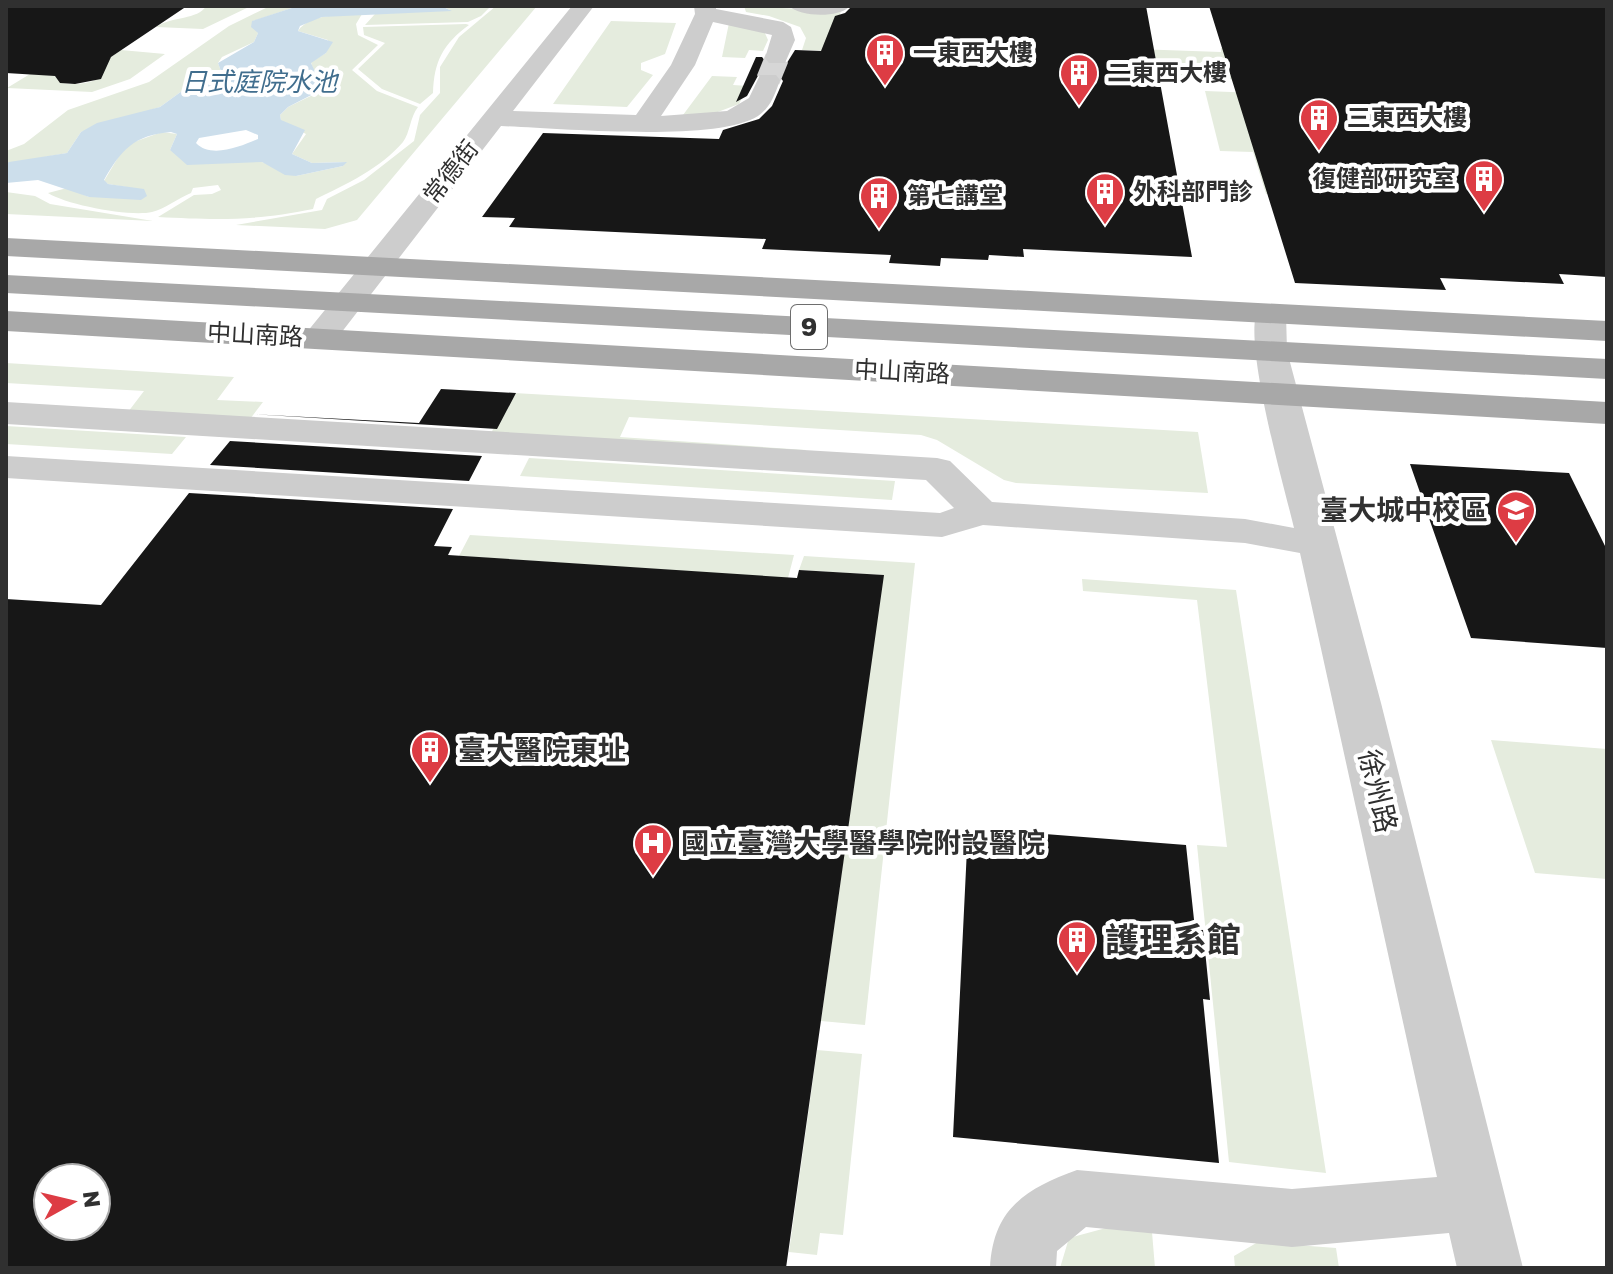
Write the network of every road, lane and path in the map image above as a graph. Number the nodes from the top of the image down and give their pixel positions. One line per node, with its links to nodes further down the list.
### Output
1 (583, 6): 5 (street, 常德街)
2 (800, 6): 3 (street)
3 (838, 7)
4 (706, 10): 6 (street); 6 (street)
5 (493, 118): 6 (street); 8 (street, 常德街)
6 (643, 123)
7 (6, 247): 8 (main road, 9)
8 (376, 267): 10 (street, 常德街); 11 (main road, 9)
9 (6, 284): 10 (main road, 中山南路 / 9)
10 (348, 302): 14 (street, 常德街); 16 (main road, 中山南路 / 9)
11 (1270, 314): 13 (main road, 9); 16 (street, 徐州路)
12 (6, 321): 14 (main road, 中山南路)
13 (1607, 331)
14 (319, 339): 16 (main road, 中山南路)
15 (1607, 369): 16 (main road, 中山南路 / 9)
16 (1276, 372): 18 (main road, 中山南路); 21 (street, 徐州路)
17 (6, 413): 20 (street)
18 (1607, 413)
19 (6, 467): 20 (street)
20 (981, 513): 21 (street)
21 (1316, 544): 22 (street, 徐州路)
22 (1474, 1202): 23 (street); 24 (street, 徐州路)
23 (1023, 1268)
24 (1490, 1268)

